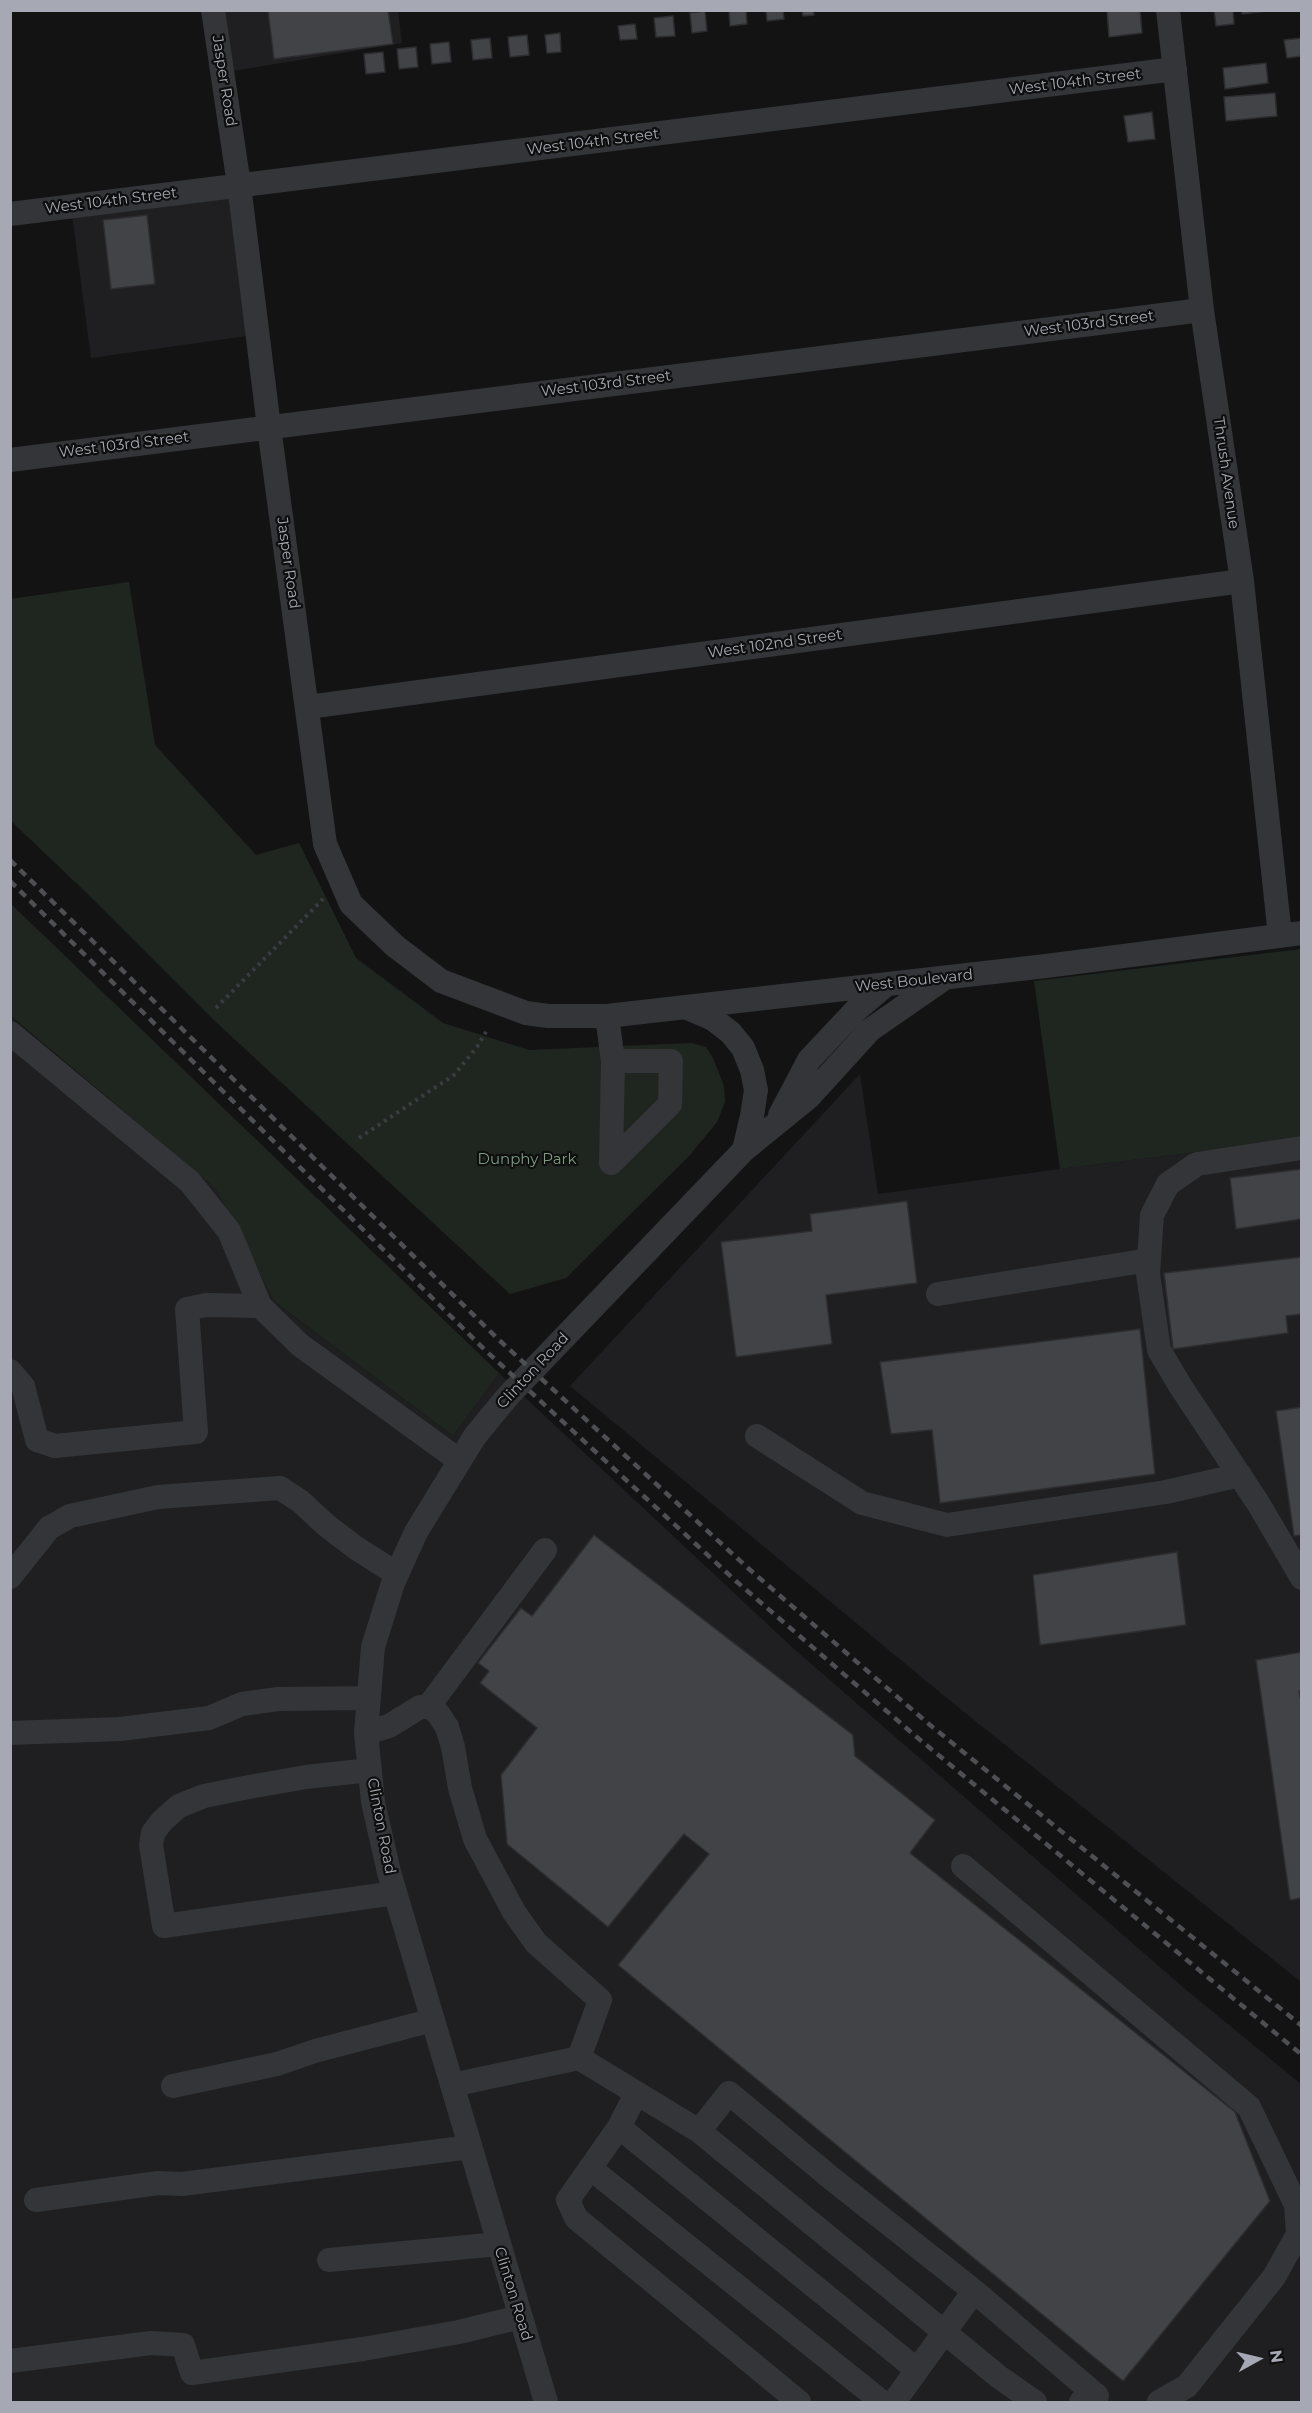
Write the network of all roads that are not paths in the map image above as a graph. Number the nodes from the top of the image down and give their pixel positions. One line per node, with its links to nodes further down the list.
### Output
1 (213, 10): 4 (street, Jasper Road)
2 (1168, 10): 3 (street, Thrush Avenue)
3 (1175, 69): 4 (street, West 104th Street); 6 (street, Thrush Avenue)
4 (239, 185): 5 (street, West 104th Street); 7 (street, Jasper Road)
5 (10, 214)
6 (1202, 310): 7 (street, West 103rd Street); 9 (street, Thrush Avenue)
7 (269, 427): 8 (street, West 103rd Street); 10 (street, Jasper Road)
8 (10, 460)
9 (1242, 582): 10 (street, West 102nd Street); 11 (street, Thrush Avenue)
10 (308, 707): 16 (street, Jasper Road)
11 (1291, 934): 12 (street, West Boulevard)
12 (947, 977): 13 (street, West Boulevard); 18 (street, Clinton Road)
13 (887, 984): 14 (street, West Boulevard); 15 (street, Clinton Road)
14 (683, 1006): 17 (street, West Boulevard); 23 (street)
15 (856, 1010): 18 (street); 21 (street, Clinton Road)
16 (526, 1013): 17 (street, West Boulevard)
17 (607, 1016): 20 (street)
18 (870, 1030): 21 (street, Clinton Road)
19 (10, 1033): 26 (street)
20 (613, 1061)
21 (776, 1122): 23 (street, Clinton Road)
22 (1302, 1148): 24 (street)
23 (744, 1150): 29 (street, Clinton Road)
24 (1149, 1260): 25 (street); 30 (street)
25 (938, 1294)
26 (260, 1306): 27 (street); 29 (street)
27 (10, 1371)
28 (757, 1436): 30 (street)
29 (460, 1461): 32 (street, Clinton Road)
30 (1240, 1475): 34 (street)
31 (545, 1550): 36 (street)
32 (397, 1574): 33 (street); 35 (street, Clinton Road)
33 (10, 1577)
34 (1302, 1578)
35 (369, 1698): 37 (street); 38 (street, Clinton Road)
36 (428, 1707): 38 (street); 43 (street)
37 (10, 1733)
38 (366, 1733): 39 (street, Clinton Road)
39 (370, 1770): 41 (street, Clinton Road); 41 (street)
40 (963, 1866): 65 (street)
41 (395, 1893): 42 (street, Clinton Road)
42 (433, 2020): 44 (street, Clinton Road); 45 (street)
43 (579, 2058): 44 (street); 46 (street)
44 (452, 2085): 49 (street, Clinton Road)
45 (173, 2086)
46 (636, 2094): 47 (street); 48 (street)
47 (619, 2127): 50 (street); 58 (street)
48 (699, 2132): 54 (street); 56 (street)
49 (470, 2147): 51 (street); 52 (street, Clinton Road)
50 (590, 2168): 60 (street); 61 (street)
51 (36, 2200)
52 (499, 2244): 53 (street); 55 (street, Clinton Road)
53 (329, 2260)
54 (974, 2291): 56 (street); 64 (street)
55 (520, 2316): 57 (street); 59 (street, Clinton Road)
56 (945, 2332): 58 (street); 63 (street)
57 (10, 2361)
58 (917, 2370): 62 (street)
59 (546, 2403)
60 (799, 2403)
61 (882, 2403)
62 (894, 2403)
63 (1035, 2403)
64 (1081, 2403)
65 (1160, 2403)

